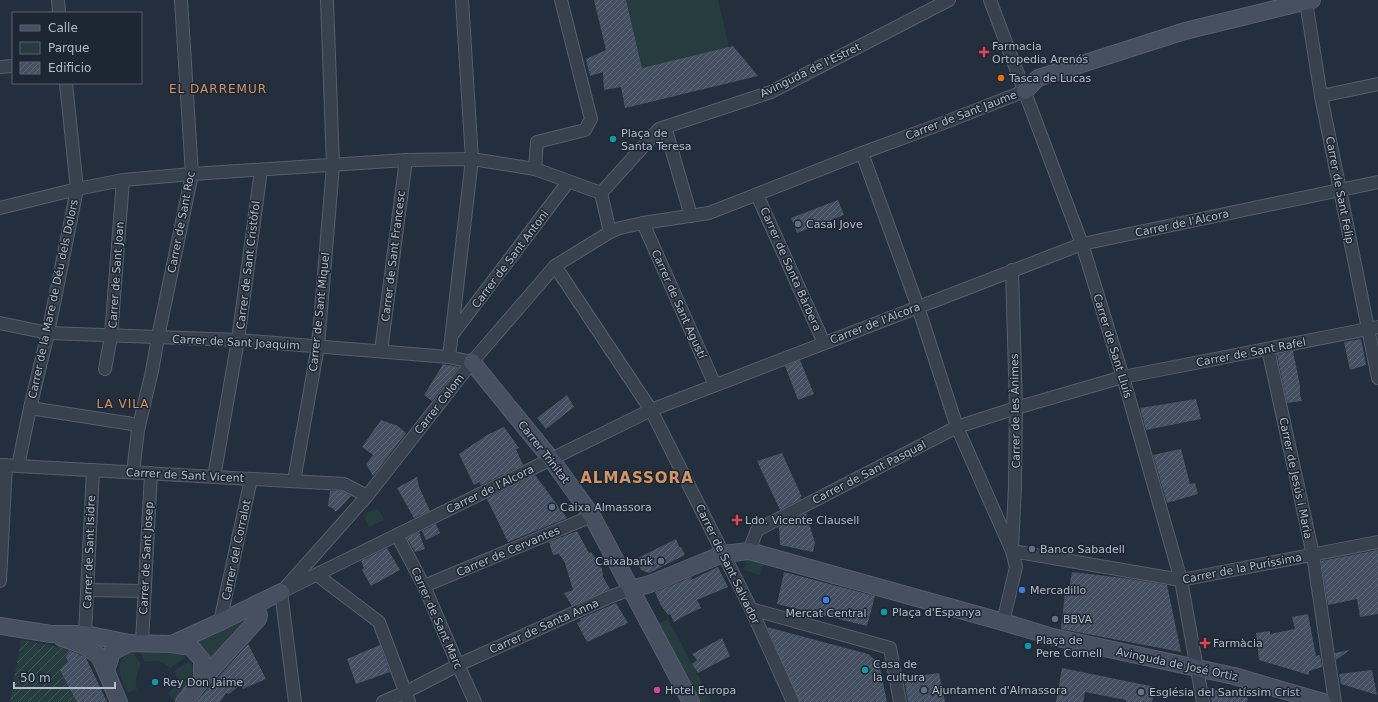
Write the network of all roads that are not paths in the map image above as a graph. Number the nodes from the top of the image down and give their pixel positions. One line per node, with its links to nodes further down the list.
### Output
1 (58, 0): 9 (street)
2 (181, 0): 23 (street, Carrer de Sant Roc)
3 (327, 0): 20 (street, Carrer de Sant Miquel)
4 (462, 0): 18 (street)
5 (561, 0): 21 (street)
6 (949, 0): 16 (street, Avinguda de l'Estret)
7 (990, 0): 14 (street, Carrer de Sant Lluís)
8 (1309, 1): 14 (street, Carrer de Sant Jaume); 15 (street, Carrer de Sant Felip)
9 (59, 12)
10 (12, 66): 11 (street)
11 (0, 67)
12 (66, 84): 27 (street, Carrer de la Mare de Déu dels Dolors)
13 (1378, 84): 15 (street)
14 (1025, 91): 17 (street, Carrer de Sant Jaume); 35 (street, Carrer de Sant Lluís)
15 (1321, 96): 28 (street, Carrer de Sant Felip)
16 (665, 127): 29 (street); 32 (street)
17 (862, 153): 30 (street, Carrer de Sant Jaume); 38 (street)
18 (472, 158): 19 (street); 21 (street); 43 (street)
19 (406, 160): 20 (street); 49 (street, Carrer de Sant Francesc)
20 (333, 166): 22 (street); 47 (street, Carrer de Sant Miquel)
21 (534, 169): 25 (street)
22 (261, 170): 23 (street); 45 (street, Carrer de Sant Cristòfol)
23 (192, 174): 24 (street); 44 (street, Carrer de Sant Roc)
24 (123, 180): 27 (street); 42 (street, Carrer de Sant Joan)
25 (568, 182): 29 (street); 43 (street, Carrer de Sant Antoni)
26 (1378, 182): 28 (street, Carrer de l'Alcora)
27 (77, 189): 31 (street); 41 (street, Carrer de la Mare de Déu dels Dolors)
28 (1340, 190): 35 (street, Carrer de l'Alcora); 40 (street, Carrer de Sant Felip)
29 (601, 193): 34 (street)
30 (757, 195): 32 (street, Carrer de Sant Jaume); 46 (street, Carrer de Santa Bàrbera)
31 (0, 208)
32 (691, 216): 33 (street, Carrer de Sant Jaume)
33 (643, 222): 34 (street, Carrer de Sant Jaume); 55 (street, Carrer de Sant Agustí)
34 (610, 232): 36 (street, Carrer Colom)
35 (1082, 244): 37 (street, Carrer de l'Alcora); 53 (street, Carrer de Sant Lluís)
36 (555, 266): 51 (street, Carrer Colom); 58 (street, Carrer de Sant Salvador)
37 (1012, 270): 38 (street, Carrer de l'Alcora); 57 (street, Carrer de les Ànimes)
38 (918, 307): 46 (street, Carrer de l'Alcora); 60 (street)
39 (0, 323): 41 (street, Carrer de Sant Joaquim)
40 (1373, 328): 48 (street, Carrer de Sant Rafel); 54 (street, Carrer de Sant Felip)
41 (48, 333): 42 (street, Carrer de Sant Joaquim); 56 (street, Carrer de la Mare de Déu dels Dolors)
42 (111, 336): 44 (street, Carrer de Sant Joaquim); 52 (street, Carrer de Sant Joan)
43 (451, 336): 50 (street)
44 (158, 337): 45 (street, Carrer de Sant Joaquim); 59 (street, Carrer de Sant Roc)
45 (238, 340): 47 (street, Carrer de Sant Joaquim); 66 (street, Carrer de Sant Cristòfol)
46 (824, 343): 55 (street, Carrer de l'Alcora)
47 (318, 346): 49 (street, Carrer de Sant Joaquim); 68 (street, Carrer de Sant Miquel)
48 (1268, 349): 53 (street, Carrer de Sant Rafel); 76 (street, Carrer de Jesús i Maria)
49 (381, 351): 50 (street, Carrer de Sant Joaquim)
50 (448, 357): 51 (street, Carrer de Sant Joaquim)
51 (472, 362): 61 (street, Carrer Trinitat); 69 (street, Carrer Colom)
52 (105, 369)
53 (1123, 377): 57 (street, Carrer de Sant Pasqual); 78 (street, Carrer de Sant Lluís)
54 (1378, 378)
55 (715, 385): 58 (street, Carrer de l'Alcora)
56 (30, 408): 59 (street); 62 (street, Carrer de la Mare de Déu dels Dolors)
57 (1016, 408): 60 (street, Carrer de Sant Pasqual); 73 (street, Carrer de les Ànimes)
58 (652, 410): 61 (street, Carrer de l'Alcora); 75 (street, Carrer de Sant Salvador)
59 (140, 425): 64 (street, Carrer de Sant Roc)
60 (957, 427): 73 (street); 74 (street, Carrer de Sant Pasqual)
61 (551, 459): 70 (street, Carrer Trinitat); 71 (street, Carrer de l'Alcora)
62 (8, 465): 63 (street, Carrer de Sant Vicent); 79 (street, Carrer de la Mare de Déu dels Dolors)
63 (93, 470): 64 (street, Carrer de Sant Vicent); 82 (street, Carrer de Sant Isidre)
64 (133, 472): 65 (street, Carrer de Sant Vicent)
65 (151, 473): 66 (street, Carrer de Sant Vicent); 83 (street, Carrer de Sant Josep)
66 (214, 477): 67 (street, Carrer de Sant Vicent)
67 (251, 479): 68 (street, Carrer de Sant Vicent); 88 (street, Carrer del Corralot)
68 (294, 481): 69 (street, Carrer de Sant Vicent)
69 (367, 496): 84 (street, Carrer Colom)
70 (592, 516): 80 (street, Carrer de Cervantes); 81 (street, Carrer Trinitat)
71 (397, 535): 77 (street, Carrer de l'Alcora); 80 (street, Carrer de Sant Marc)
72 (1378, 542): 76 (street, Carrer de la Puríssima)
73 (1012, 551): 78 (street, Carrer de la Puríssima); 87 (street)
74 (749, 552): 75 (street); 87 (street)
75 (723, 554): 81 (street); 86 (street, Carrer de Sant Salvador)
76 (1313, 555): 78 (street, Carrer de la Puríssima); 109 (street, Carrer de Jesús i Maria)
77 (317, 574): 84 (street, Carrer de l'Alcora); 98 (street)
78 (1180, 580): 95 (street, Carrer de Sant Lluís)
79 (0, 581)
80 (424, 586): 94 (street, Carrer de Sant Marc)
81 (632, 589): 94 (street, Carrer de Santa Anna); 104 (street, Carrer Trinitat)
82 (88, 590): 83 (street); 91 (street, Carrer de Sant Isidre)
83 (145, 591): 92 (street, Carrer de Sant Josep)
84 (282, 592): 85 (street); 101 (street)
85 (256, 605): 88 (street); 97 (street)
86 (751, 609): 105 (street, Carrer de Sant Salvador); 106 (street)
87 (1000, 621): 95 (street, Avinguda de José Ortiz)
88 (220, 622): 93 (street)
89 (0, 626): 90 (street)
90 (52, 634): 91 (street); 96 (street)
91 (86, 634): 92 (street)
92 (136, 642): 93 (street); 96 (street)
93 (172, 644): 97 (street)
94 (458, 665): 98 (street, Carrer de Santa Anna); 103 (street, Carrer de Sant Marc)
95 (1196, 667): 107 (street, Carrer de Sant Lluís); 108 (street, Avinguda de José Ortiz)
96 (106, 672): 99 (street)
97 (202, 680): 100 (street)
98 (408, 697): 102 (street, Carrer de Santa Anna)
99 (119, 702)
100 (184, 702)
101 (295, 702)
102 (382, 702)
103 (475, 702)
104 (691, 702)
105 (793, 702)
106 (900, 702)
107 (1203, 702)
108 (1323, 702)
109 (1335, 702)

